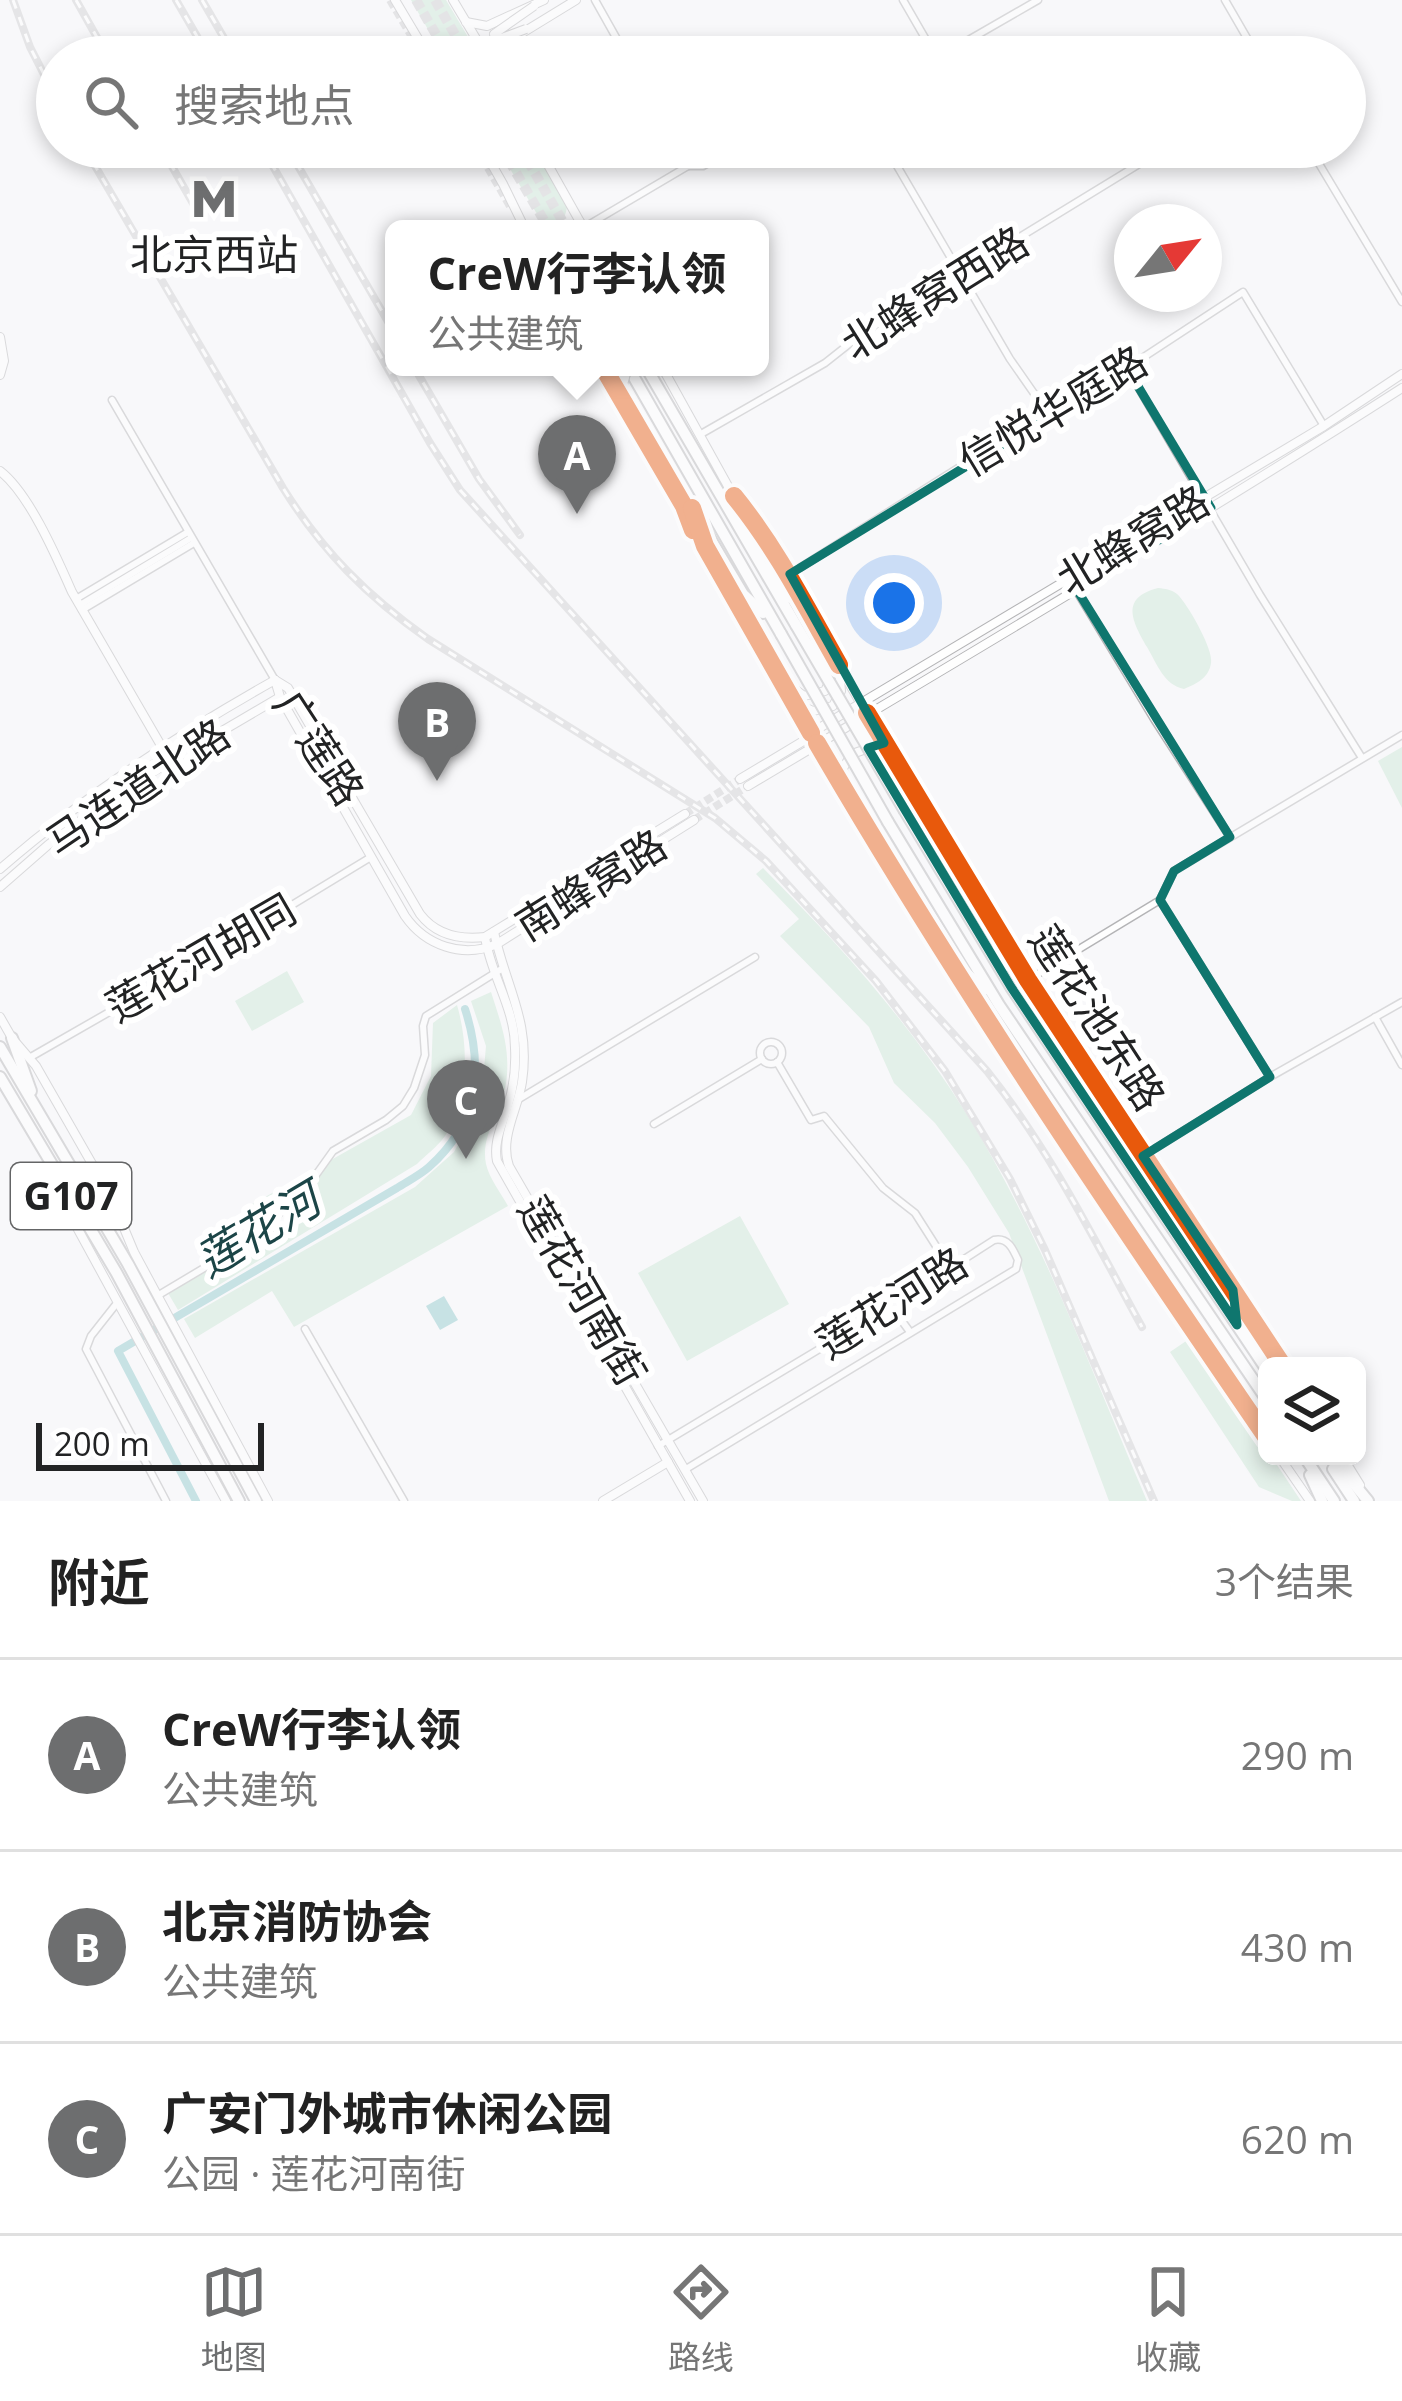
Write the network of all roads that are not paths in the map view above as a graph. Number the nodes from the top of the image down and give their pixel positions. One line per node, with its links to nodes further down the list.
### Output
1 (395, 0): 12 (street)
2 (453, 0): 10 (street)
3 (544, 0): 9 (street, bridge)
4 (576, 0): 11 (street)
5 (595, 0): 17 (street)
6 (903, 0): 18 (street)
7 (1038, 0): 19 (street)
8 (1230, 2): 20 (street)
9 (534, 6): 10 (street, bridge); 14 (street, bridge)
10 (471, 23): 13 (street)
11 (526, 29): 15 (street, bridge); 16 (street, bridge)
12 (416, 36)
13 (478, 36)
14 (496, 36)
15 (504, 36)
16 (516, 36)
17 (615, 36)
18 (925, 36)
19 (975, 36)
20 (1247, 36)
21 (494, 168): 27 (street)
22 (550, 168): 28 (street)
23 (684, 168): 29 (street)
24 (898, 168): 30 (street)
25 (1133, 168): 30 (street, 北蜂窝西路)
26 (1322, 168): 31 (street)
27 (522, 220)
28 (579, 220)
29 (593, 220)
30 (960, 274): 45 (street); 47 (street, 北蜂窝西路)
31 (1402, 302)
32 (0, 337): 35 (street)
33 (1127, 368): 45 (street, 信悦华庭路); 46 (street, 信悦华庭路); 52 (street)
34 (1402, 374): 46 (street, 北蜂窝路)
35 (0, 376)
36 (613, 376): 49 (street)
37 (614, 376): 42 (street)
38 (625, 376): 42 (street, bridge)
39 (636, 376): 61 (highway)
40 (651, 376): 60 (highway)
41 (666, 376): 47 (street)
42 (622, 388): 49 (street)
43 (1402, 388): 54 (street, 北蜂窝路)
44 (112, 400): 55 (street, 广莲路)
45 (1048, 412): 57 (street, 信悦华庭路)
46 (1324, 426): 52 (street, 北蜂窝路)
47 (699, 435): 51 (street)
48 (0, 471): 59 (street)
49 (670, 474): 53 (street)
50 (673, 487): 56 (street)
51 (734, 496): 57 (street); 60 (highway)
52 (1204, 497): 54 (street); 68 (street, 北蜂窝路)
53 (692, 508): 56 (street); 61 (highway)
54 (1211, 508): 58 (street, 北蜂窝路); 74 (street)
55 (191, 537): 59 (street); 65 (street, 广莲路)
56 (720, 572): 64 (street)
57 (790, 574): 62 (street)
58 (1076, 590): 68 (street, 北蜂窝路); 78 (street)
59 (80, 605): 72 (street)
60 (789, 614): 89 (highway, 莲花池东路, bridge)
61 (778, 629): 91 (highway, 莲花池东路, bridge)
62 (831, 651): 63 (street); 64 (street)
63 (839, 665): 67 (street); 68 (street, 莲花池东路)
64 (779, 677): 67 (street)
65 (275, 680): 66 (street, 广莲路); 72 (street, 马连道北路); 84 (street, 广莲路)
66 (280, 697): 75 (street, 马连道北路); 79 (street, 广莲路)
67 (793, 702): 69 (street)
68 (864, 708): 69 (street); 71 (street); 73 (street, 莲花池东路)
69 (811, 733): 71 (street); 71 (street)
70 (1402, 735): 74 (street)
71 (817, 743): 76 (street)
72 (162, 748): 75 (street); 80 (street, 马连道北路)
73 (892, 756): 76 (street); 83 (street, 莲花池东路)
74 (1362, 758): 78 (street)
75 (170, 761): 81 (street, 马连道北路)
76 (844, 789): 85 (street)
77 (690, 817): 84 (street, 南蜂窝路)
78 (1230, 837): 82 (street)
79 (370, 857): 84 (street, 广莲路); 96 (street, 莲花河胡同)
80 (0, 869)
81 (0, 887)
82 (1160, 900): 88 (street); 101 (street)
83 (987, 911): 88 (street, 莲花池东路); 89 (highway)
84 (491, 940): 87 (street, 莲花河南街)
85 (939, 946): 91 (highway); 122 (street)
86 (755, 957): 102 (street)
87 (499, 971): 102 (street, 莲花河南街); 112 (street); 124 (street, 莲花河南街)
88 (1028, 980): 105 (street, 莲花池东路)
89 (1011, 987): 114 (highway, 莲花池东路)
90 (1402, 1002): 93 (street)
91 (999, 1005): 121 (highway, 莲花池东路)
92 (0, 1017): 94 (street)
93 (1376, 1017): 99 (street); 101 (street)
94 (12, 1038): 96 (street); 103 (highway)
95 (0, 1046): 103 (highway, G107)
96 (29, 1058): 107 (street)
97 (762, 1059): 98 (street); 98 (street); 104 (street)
98 (777, 1062): 109 (street)
99 (1402, 1065)
100 (0, 1077): 111 (highway, G107)
101 (1270, 1077): 105 (street)
102 (519, 1099): 123 (street, 莲花河南街)
103 (34, 1106): 106 (highway, G107)
104 (653, 1124)
105 (1143, 1156): 110 (street, 莲花池东路)
106 (88, 1195): 107 (street); 108 (highway, G107)
107 (124, 1229): 108 (street)
108 (131, 1258): 112 (highway, G107)
109 (950, 1268): 113 (street, 莲花河路); 116 (street, 莲花河路)
110 (1233, 1290): 114 (highway); 120 (street, 莲花池东路)
111 (123, 1297): 118 (highway, G107); 134 (street)
112 (157, 1303): 117 (highway, G107)
113 (891, 1306): 116 (street); 123 (street, 莲花河路)
114 (1237, 1325): 119 (highway, 莲花池东路)
115 (305, 1329): 139 (street)
116 (911, 1333): 132 (street, 莲花河路)
117 (172, 1335): 137 (highway, G107); 138 (street)
118 (150, 1347): 135 (street); 136 (highway, G107)
119 (1258, 1357)
120 (1276, 1357)
121 (1258, 1387)
122 (1258, 1425)
123 (668, 1440): 124 (street, 莲花河路); 132 (street, 莲花河南街)
124 (658, 1446): 125 (street, 莲花河南街)
125 (668, 1462): 133 (street, 莲花河南街); 140 (street)
126 (1285, 1465): 143 (street)
127 (1307, 1465): 144 (highway)
128 (1309, 1465): 145 (highway)
129 (1333, 1465): 146 (highway)
130 (1336, 1465): 147 (highway)
131 (1347, 1465): 147 (street)
132 (685, 1470): 133 (street, 莲花河路); 142 (street, 莲花河南街)
133 (675, 1476): 141 (street, 莲花河南街)
134 (166, 1501)
135 (226, 1501)
136 (239, 1501)
137 (256, 1501)
138 (268, 1501)
139 (404, 1501)
140 (603, 1501)
141 (690, 1501)
142 (703, 1501)
143 (1310, 1501)
144 (1322, 1501)
145 (1334, 1501)
146 (1354, 1501)
147 (1369, 1501)

